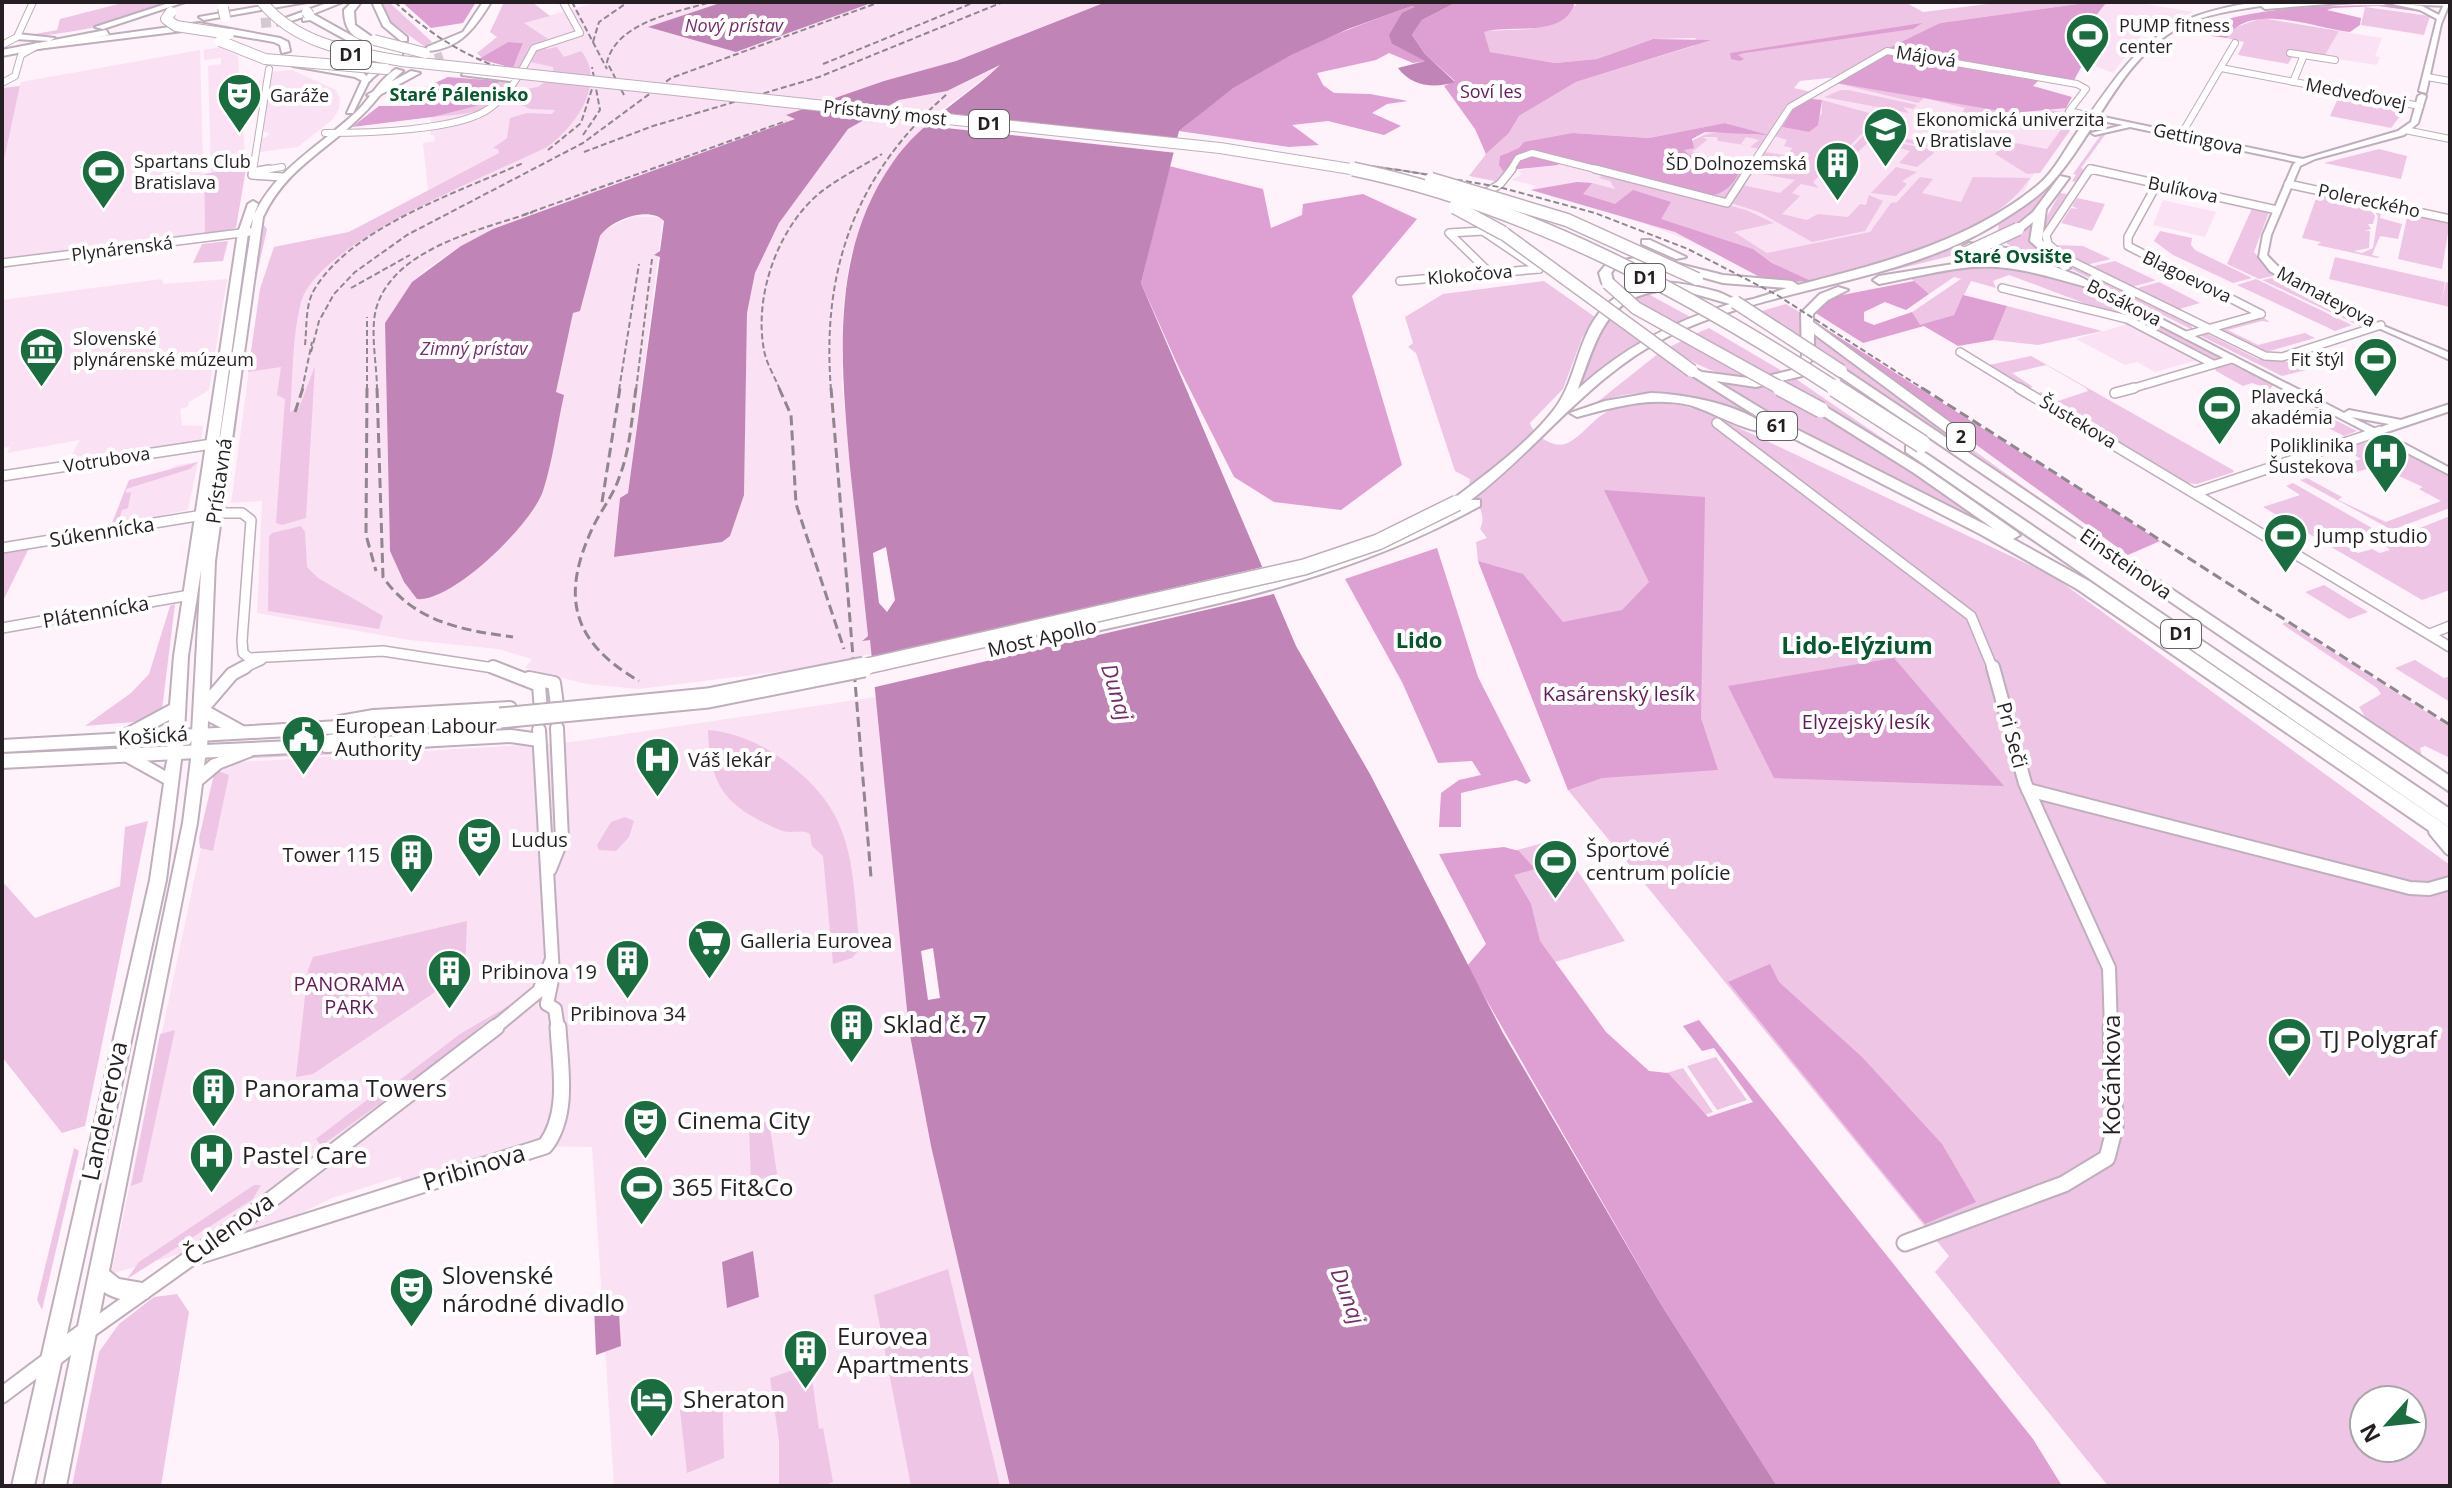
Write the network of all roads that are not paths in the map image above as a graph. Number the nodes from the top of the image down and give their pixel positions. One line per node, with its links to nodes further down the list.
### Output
1 (33, 2): 30 (street)
2 (181, 2): 31 (highway)
3 (251, 2): 48 (highway, D1, bridge)
4 (262, 2): 49 (highway, D1, bridge)
5 (287, 2): 24 (highway)
6 (339, 2): 20 (highway)
7 (357, 2): 40 (highway, bridge)
8 (376, 2): 40 (highway)
9 (487, 2): 32 (main road)
10 (494, 2): 32 (main road)
11 (563, 2): 65 (street)
12 (2274, 2): 59 (main road)
13 (2351, 2): 59 (main road)
14 (2386, 2): 21 (street)
15 (2396, 2): 16 (main road)
16 (2447, 5): 21 (street)
17 (193, 6): 18 (highway); 19 (highway)
18 (222, 7): 22 (highway)
19 (175, 14): 24 (highway); 27 (highway, bridge)
20 (299, 14): 26 (highway); 28 (highway); 40 (highway)
21 (2440, 18): 29 (street)
22 (254, 23)
23 (2447, 28): 29 (street)
24 (137, 29): 26 (highway); 27 (highway); 35 (highway); 42 (highway, bridge)
25 (271, 30): 27 (highway)
26 (105, 32): 35 (main road)
27 (234, 32): 39 (highway); 42 (highway, bridge)
28 (315, 36)
29 (2438, 36): 50 (street)
30 (17, 37): 31 (highway); 36 (street)
31 (58, 37): 35 (highway)
32 (459, 44): 40 (main road); 40 (main road)
33 (302, 45): 39 (highway)
34 (2232, 45): 44 (street)
35 (32, 46): 36 (main road); 51 (street)
36 (2, 49)
37 (2290, 53): 38 (street)
38 (2304, 55): 41 (street); 54 (street, Medveďovej)
39 (289, 56): 52 (highway)
40 (420, 57): 49 (highway, bridge)
41 (2335, 60)
42 (359, 67): 48 (highway, bridge)
43 (382, 68): 52 (main road)
44 (2221, 68): 54 (street, Medveďovej); 66 (street)
45 (269, 69): 72 (street)
46 (399, 71): 55 (main road, Prístavná)
47 (415, 73): 55 (highway)
48 (466, 73): 76 (highway, Prístavný most / D1, bridge)
49 (514, 74): 70 (highway, Prístavný most / D1, bridge)
50 (2427, 77): 53 (street); 56 (street)
51 (4, 80)
52 (366, 80): 67 (main road, Prístavná)
53 (2450, 81)
54 (2293, 82): 56 (street, Medveďovej)
55 (372, 95): 60 (main road, Prístavná)
56 (2420, 106): 64 (street)
57 (2069, 111): 59 (street); 63 (street); 77 (street, Májová)
58 (2115, 111): 61 (street)
59 (2100, 114): 61 (street, Gettingova); 63 (main road)
60 (346, 124): 65 (main road); 67 (main road, Prístavná)
61 (2143, 127): 62 (street, Gettingova)
62 (2154, 129): 63 (street); 66 (street, Gettingova)
63 (2091, 130): 79 (main road); 81 (main road)
64 (2405, 130): 68 (street); 69 (street)
65 (357, 132): 67 (main road); 67 (street)
66 (2181, 135): 69 (street, Gettingova)
67 (327, 136): 73 (main road, Prístavná)
68 (2450, 139)
69 (2302, 161): 75 (street, Mamateyova)
70 (1343, 167): 76 (highway, bridge); 118 (highway, D1, bridge)
71 (2090, 169): 74 (street, Bulíkova); 102 (street, Blagoevova)
72 (253, 171): 73 (street); 73 (street)
73 (278, 174): 83 (main road, Prístavná); 85 (main road, Prístavná)
74 (2157, 184): 80 (street, Bulíkova); 102 (street, Blagoevova)
75 (2288, 184): 80 (street, Mamateyova); 82 (street, Polereckého)
76 (1431, 186): 86 (highway, bridge); 96 (main road, bridge); 99 (main road, bridge); 118 (highway, D1, bridge)
77 (1483, 195): 78 (street); 84 (street)
78 (1472, 201)
79 (2041, 209): 90 (main road, bridge); 91 (main road)
80 (2277, 210): 101 (street, Mamateyova)
81 (2000, 215): 87 (main road); 88 (main road)
82 (2450, 219)
83 (257, 231): 85 (street); 125 (main road, Prístavná)
84 (1483, 231): 92 (street); 92 (street, Klokočova)
85 (243, 233): 89 (street, Plynárenská); 117 (main road, Prístavná)
86 (1503, 233): 108 (main road, 61, bridge)
87 (1932, 250): 88 (main road); 97 (main road)
88 (2014, 252): 91 (street, Bosákova); 95 (street, Bosákova)
89 (2, 263)
90 (1924, 267): 93 (main road); 112 (main road)
91 (2064, 268): 103 (street, Bosákova)
92 (1490, 273): 94 (street, Klokočova)
93 (1901, 274): 95 (main road); 100 (main road)
94 (1400, 281)
95 (2083, 282): 103 (street, Bosákova)
96 (1746, 283): 97 (main road); 128 (main road, bridge)
97 (1819, 286): 115 (main road)
98 (2002, 288): 107 (street)
99 (1735, 302): 115 (main road); 127 (main road, Einsteinova, bridge)
100 (1806, 322): 108 (main road); 127 (main road, 2)
101 (2381, 325): 102 (street); 105 (street, Mamateyova)
102 (2208, 329): 103 (street, Blagoevova)
103 (2189, 334): 106 (street, Bosákova); 111 (street, Bosákova)
104 (1960, 352): 124 (street, Šustekova)
105 (2450, 357)
106 (2232, 359): 107 (street); 116 (street, Bosákova)
107 (2213, 364): 109 (street)
108 (1692, 371): 122 (main road, 61)
109 (2115, 393)
110 (2448, 409): 114 (street)
111 (2342, 411): 114 (street); 116 (street, Bosákova)
112 (1577, 413): 115 (main road); 122 (main road)
113 (1717, 423): 153 (street, Pri Seči)
114 (2404, 423): 116 (street); 119 (street)
115 (1549, 430): 139 (main road, Most Apollo)
116 (2377, 432): 119 (street, Bosákova); 121 (street, Bosákova); 124 (street)
117 (212, 444): 123 (street, Votrubova); 125 (main road, Prístavná)
118 (1917, 446): 154 (highway, D1); 155 (highway, D1)
119 (2424, 453): 120 (street, Bosákova)
120 (2450, 466)
121 (2450, 472)
122 (1867, 475): 128 (main road, Einsteinova / 61)
123 (2, 476)
124 (2195, 493): 132 (street, Šustekova)
125 (208, 514): 126 (street, Súkennícka); 129 (main road, Prístavná); 134 (street); 138 (main road, Prístavná)
126 (2, 548)
127 (2114, 554): 152 (main road, Einsteinova / 2)
128 (2062, 572): 156 (main road, Einsteinova)
129 (190, 595): 131 (street, Plátennícka); 136 (main road, Prístavná)
130 (2450, 626): 132 (street)
131 (2, 628)
132 (2430, 634): 133 (street, Šustekova)
133 (2450, 647)
134 (265, 658): 135 (street); 138 (street)
135 (528, 678): 137 (street); 137 (street)
136 (178, 708): 145 (main road, Prístavná); 146 (main road)
137 (541, 708): 141 (street, Košická)
138 (201, 710): 142 (main road); 144 (main road, Prístavná)
139 (497, 723): 141 (main road, Košická); 147 (main road, Košická)
140 (557, 728): 159 (street, Pribinova)
141 (304, 729): 142 (main road, Košická)
142 (239, 731): 144 (main road, Košická)
143 (539, 735): 147 (street, Košická); 159 (street, Pribinova)
144 (199, 742): 145 (main road, Košická); 148 (main road, Košická); 151 (street, Landererova)
145 (176, 743): 146 (main road, Košická); 150 (street, Landererova)
146 (123, 746): 149 (main road, Košická); 150 (street)
147 (293, 747): 148 (main road, Košická)
148 (257, 749): 151 (street)
149 (4, 751)
150 (172, 781): 169 (street, Landererova)
151 (196, 781): 166 (street, Landererova)
152 (2450, 785)
153 (2028, 790): 160 (street, Pri Seči); 164 (street, Kočánkova)
154 (2450, 804)
155 (2450, 820)
156 (2430, 824): 157 (main road, Einsteinova); 158 (street)
157 (2450, 838)
158 (2450, 849)
159 (550, 869): 161 (street, Pribinova)
160 (2450, 883)
161 (552, 959): 162 (street, Pribinova); 163 (street, Čulenova)
162 (547, 1004): 163 (street); 165 (street, Pribinova)
163 (521, 1008): 165 (street, Čulenova)
164 (1905, 1243)
165 (190, 1260): 167 (street, Čulenova)
166 (98, 1275): 167 (street); 168 (street, Landererova)
167 (141, 1291): 168 (street, Čulenova)
168 (86, 1332): 169 (street, Čulenova); 172 (street, Landererova)
169 (51, 1358): 170 (street, Čulenova); 171 (street, Landererova)
170 (2, 1395)
171 (23, 1486)
172 (55, 1486)

